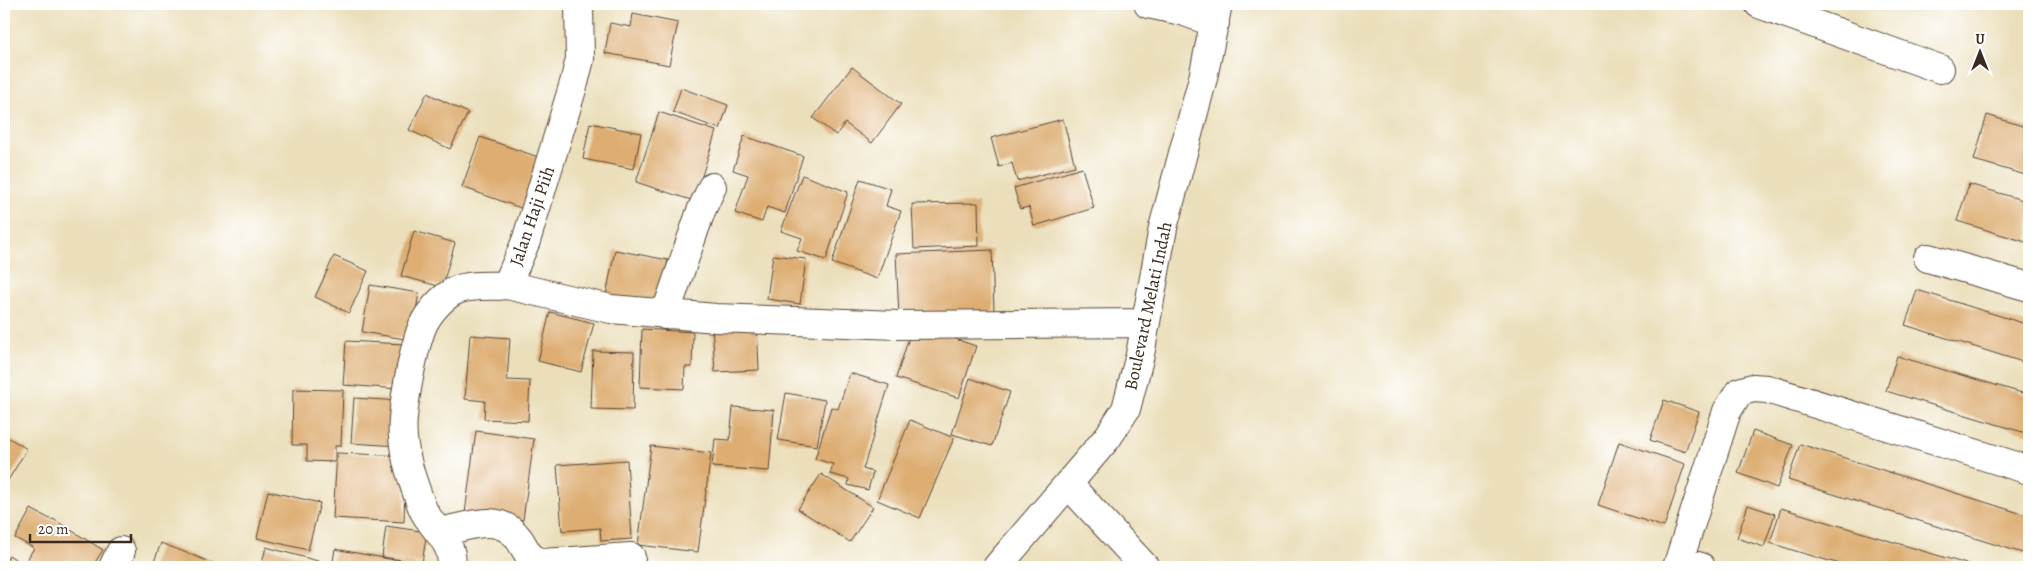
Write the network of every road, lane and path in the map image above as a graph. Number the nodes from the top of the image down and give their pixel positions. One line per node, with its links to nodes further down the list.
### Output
1 (579, 4): 8 (street, Jalan Haji Piih)
2 (1148, 4): 4 (street)
3 (1759, 4): 5 (street)
4 (1216, 14): 11 (street, Boulevard Melati Indah)
5 (1940, 69)
6 (712, 187): 10 (street)
7 (1928, 258): 9 (street)
8 (507, 284): 10 (street); 14 (street, Jalan Haji Piih)
9 (2029, 287)
10 (665, 315): 11 (street)
11 (1146, 323): 13 (street, Boulevard Melati Indah)
12 (2029, 470): 16 (street)
13 (1069, 485): 18 (street, Boulevard Melati Indah); 19 (street)
14 (441, 532): 15 (street); 17 (street, Jalan Haji Piih)
15 (631, 557)
16 (1685, 565)
17 (451, 567)
18 (997, 567)
19 (1144, 567)

